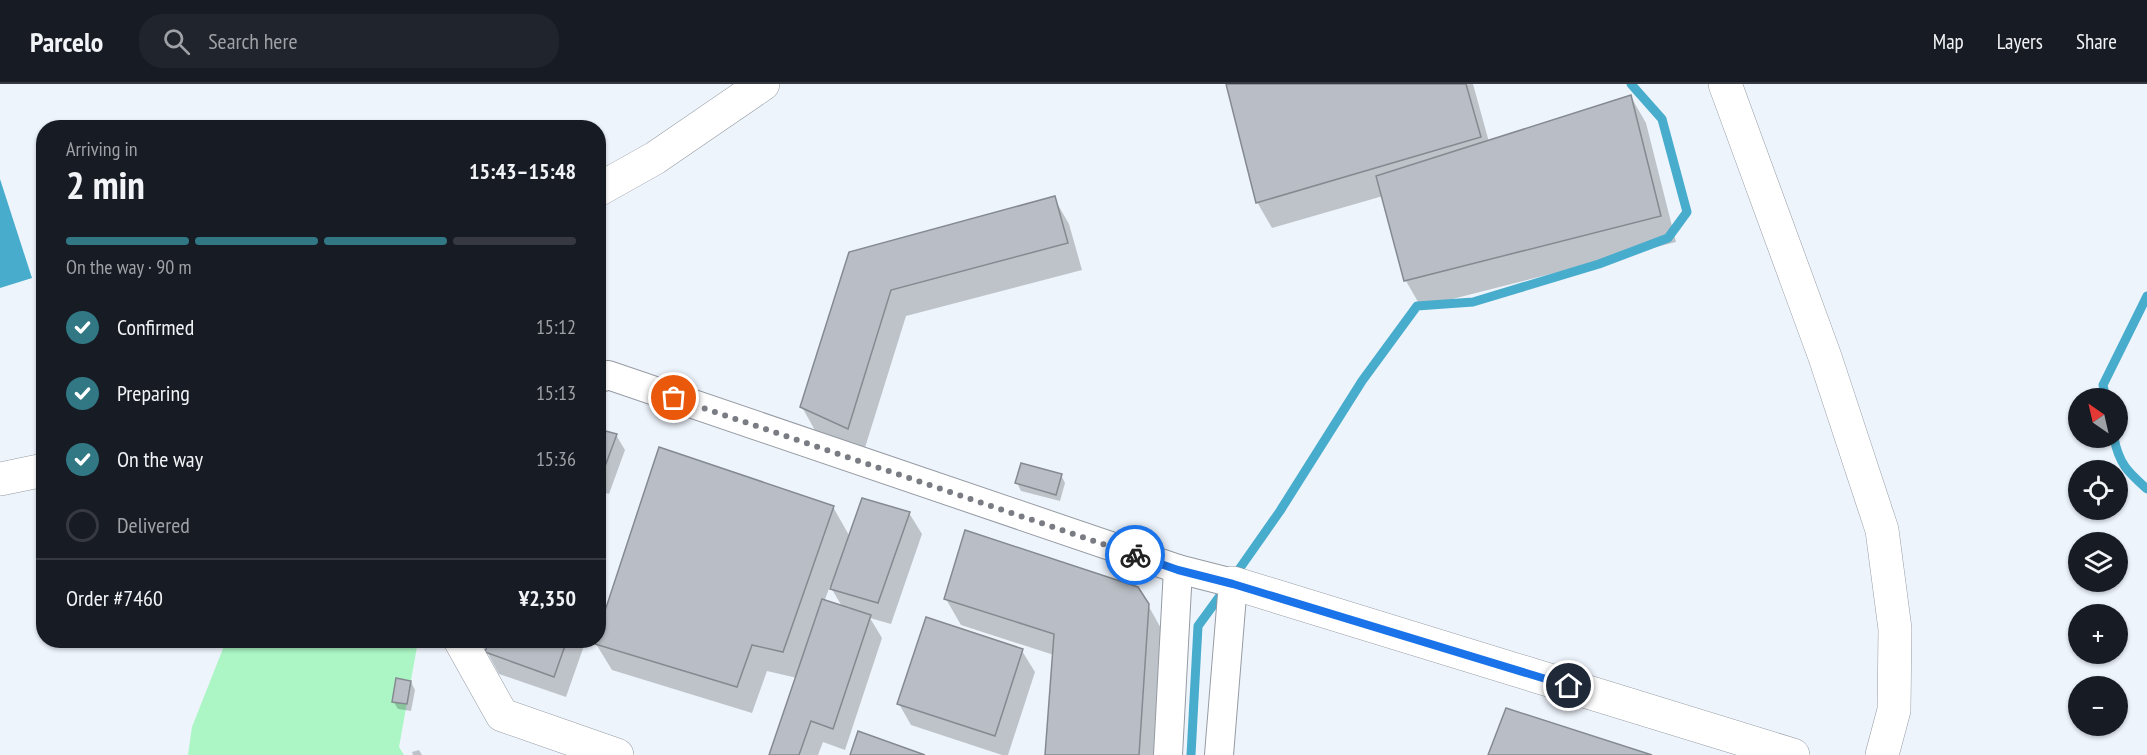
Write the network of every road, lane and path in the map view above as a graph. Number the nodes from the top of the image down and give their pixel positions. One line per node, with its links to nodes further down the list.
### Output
1 (763, 84): 3 (street)
2 (1725, 84): 14 (street)
3 (606, 186)
4 (606, 376): 7 (street)
5 (36, 472): 6 (street)
6 (0, 479)
7 (1178, 570): 8 (street); 11 (street)
8 (1233, 584): 12 (street); 13 (street)
9 (464, 648): 10 (street)
10 (617, 755)
11 (1168, 755)
12 (1219, 755)
13 (1793, 755)
14 (1882, 755)

